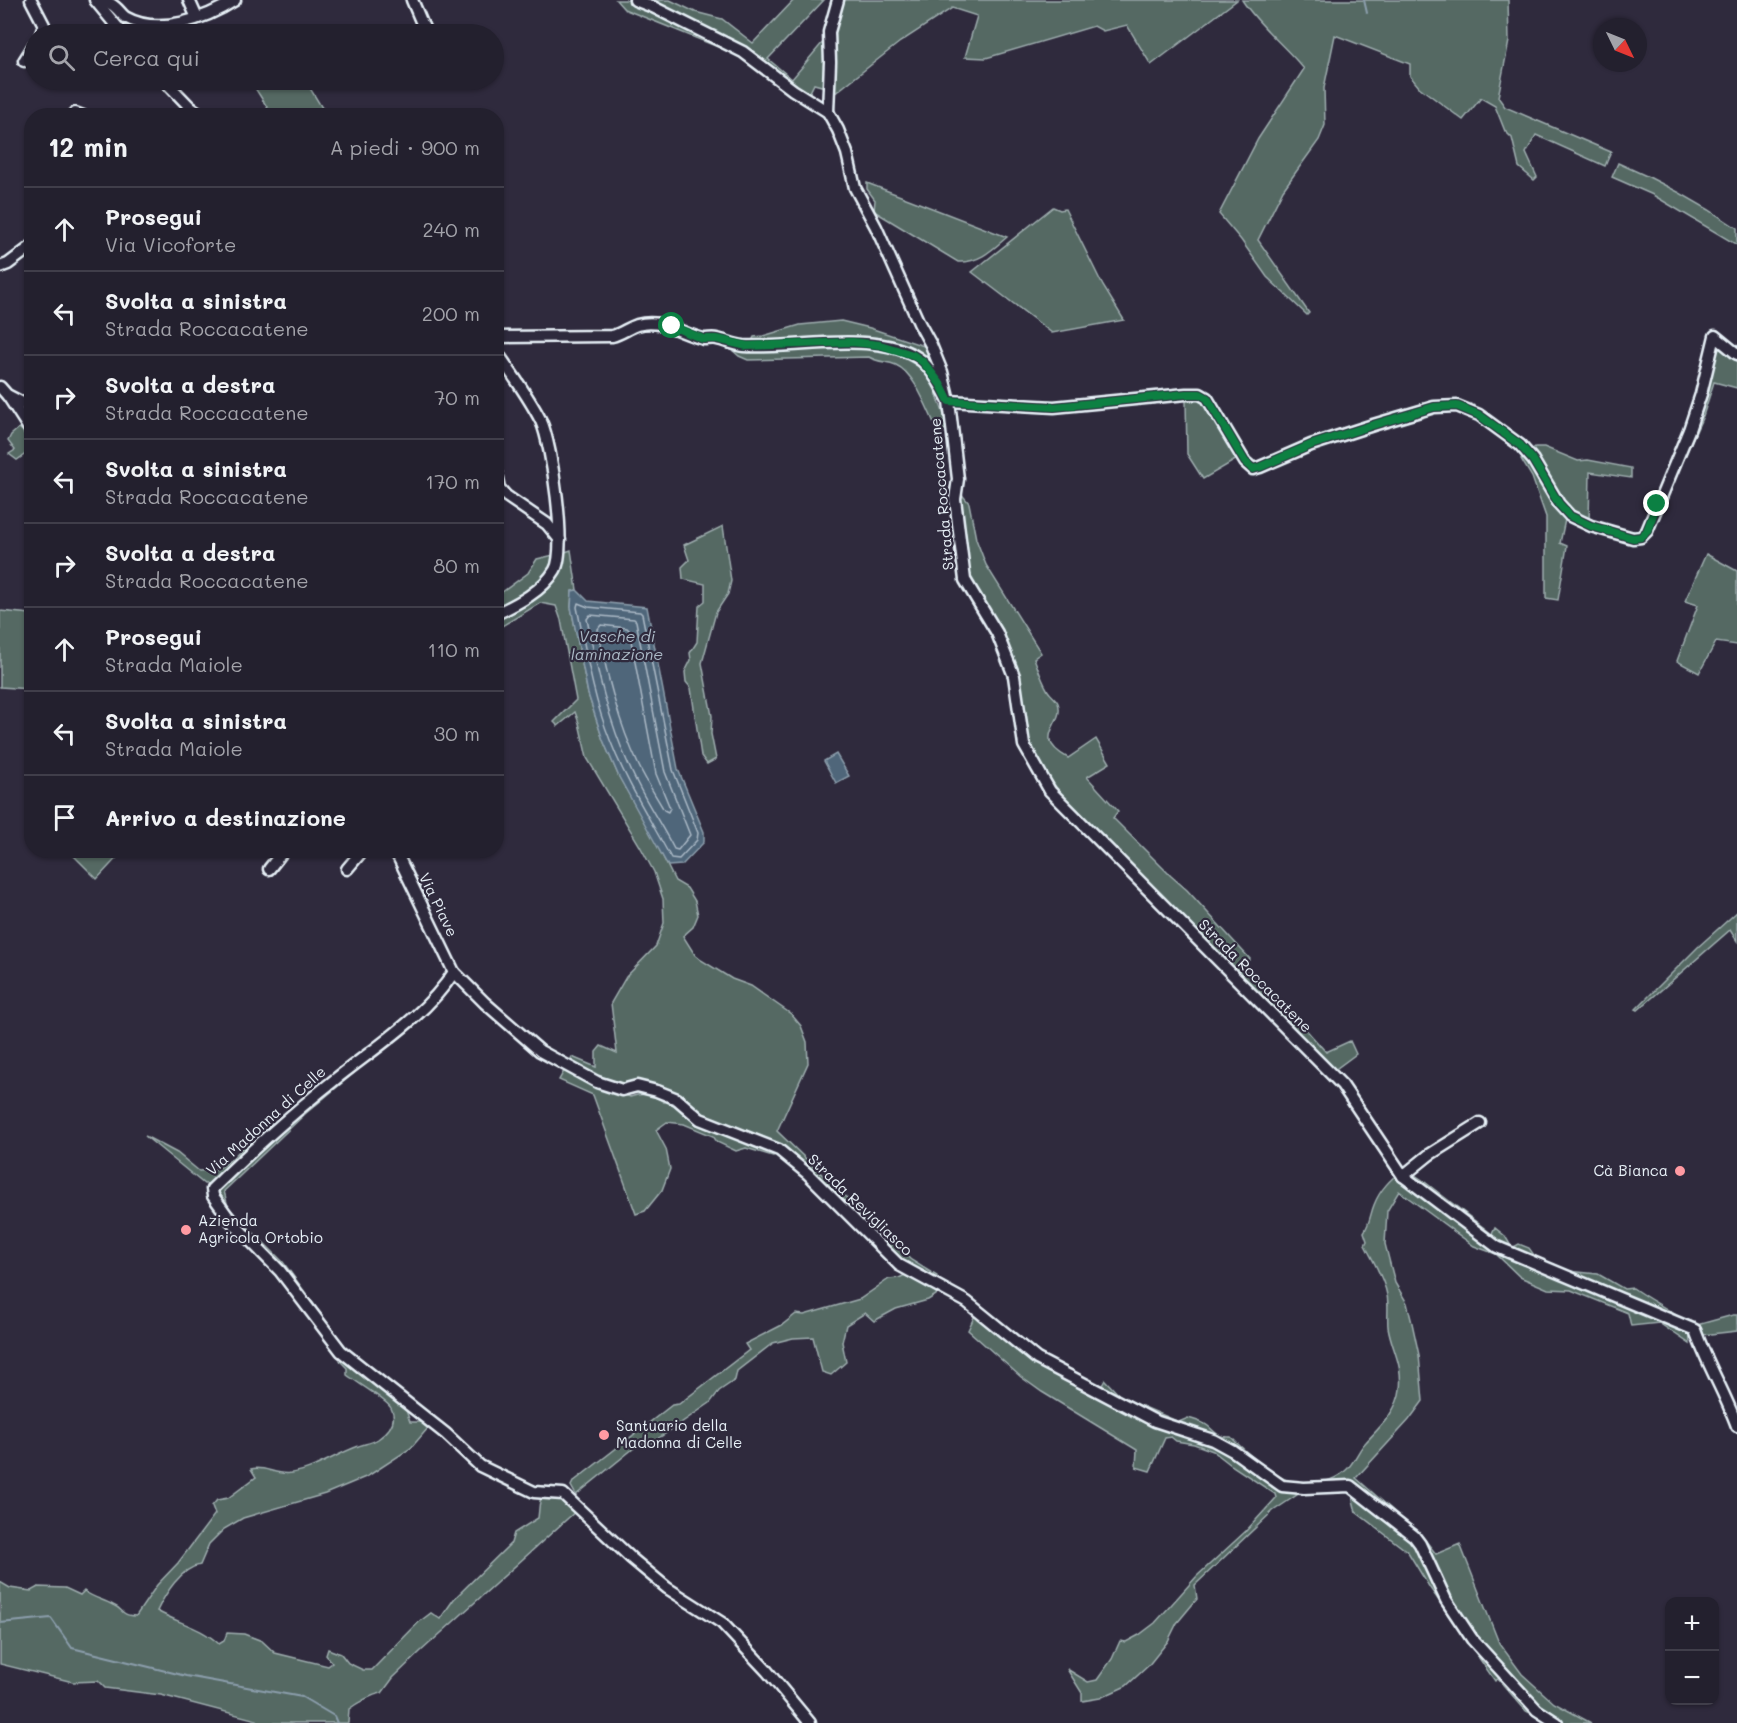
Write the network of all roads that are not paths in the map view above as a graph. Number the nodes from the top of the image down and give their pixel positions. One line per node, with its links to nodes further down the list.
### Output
1 (31, 0): 10 (street)
2 (95, 0): 11 (street)
3 (104, 0): 12 (street)
4 (189, 0): 9 (street)
5 (235, 0): 9 (street)
6 (412, 0): 14 (street)
7 (635, 0): 17 (street)
8 (838, 0): 17 (street, Strada Roccacatene)
9 (197, 18): 13 (street)
10 (43, 24)
11 (115, 24)
12 (145, 24)
13 (164, 24)
14 (422, 24)
15 (174, 90): 16 (street)
16 (191, 108)
17 (828, 112): 25 (street, Strada Roccacatene)
18 (24, 252): 19 (street)
19 (0, 267)
20 (504, 337): 25 (street)
21 (1737, 354): 25 (street, Strada Roccacatene)
22 (504, 363): 29 (street)
23 (0, 387): 24 (street)
24 (8, 396): 26 (street); 27 (street)
25 (949, 401): 38 (street, Strada Roccacatene)
26 (24, 404)
27 (24, 421)
28 (504, 494): 29 (street)
29 (560, 540): 30 (street)
30 (504, 610)
31 (278, 858): 34 (street)
32 (356, 858): 35 (street)
33 (399, 858): 36 (street, Via Piave)
34 (269, 869)
35 (347, 869)
36 (454, 972): 40 (street, Via Madonna di Celle); 41 (street, Strada Revigliasco)
37 (1480, 1123): 38 (street)
38 (1403, 1176): 39 (street, Strada Roccacatene)
39 (1737, 1426)
40 (810, 1723)
41 (1557, 1723)

